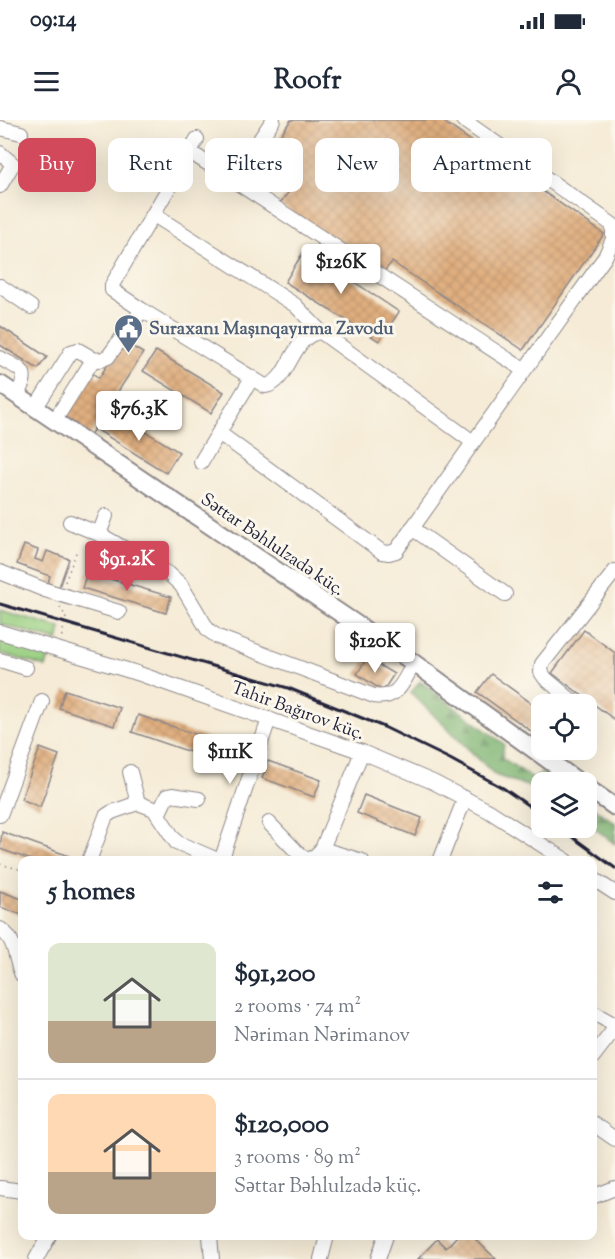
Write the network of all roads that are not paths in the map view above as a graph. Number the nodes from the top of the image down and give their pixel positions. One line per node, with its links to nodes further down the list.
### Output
1 (273, 120): 5 (street)
2 (463, 120): 19 (street)
3 (0, 128): 4 (street)
4 (21, 133)
5 (261, 138)
6 (197, 139): 7 (street)
7 (193, 146)
8 (0, 153): 9 (street)
9 (0, 186)
10 (167, 192): 12 (street)
11 (251, 192): 19 (street)
12 (154, 215): 15 (street); 16 (street)
13 (0, 286): 14 (street)
14 (31, 307)
15 (142, 310): 18 (street); 20 (street)
16 (321, 332): 20 (street); 26 (street)
17 (0, 358): 22 (street)
18 (92, 359): 23 (street); 24 (street)
19 (524, 370): 26 (street)
20 (252, 378): 25 (street)
21 (0, 384): 22 (main road, Səttar Bəhlulzadə küç.)
22 (17, 395): 23 (main road, Səttar Bəhlulzadə küç.)
23 (36, 407): 24 (main road, Səttar Bəhlulzadə küç.)
24 (55, 420): 38 (main road, Səttar Bəhlulzadə küç.)
25 (219, 433): 27 (street); 30 (street)
26 (473, 442): 30 (street)
27 (201, 462)
28 (106, 516): 31 (street)
29 (70, 522): 31 (street)
30 (412, 528): 34 (street)
31 (99, 534): 38 (street)
32 (615, 571): 40 (street)
33 (0, 572): 35 (street)
34 (506, 594)
35 (119, 612)
36 (0, 632): 42 (street, Tahir Bağırov küç.)
37 (0, 660): 39 (street)
38 (414, 663): 43 (main road, Səttar Bəhlulzadə küç.)
39 (26, 668)
40 (564, 694)
41 (42, 701): 53 (street)
42 (269, 719): 44 (street, Tahir Bağırov küç.); 59 (street)
43 (531, 741)
44 (362, 752): 49 (street, Tahir Bağırov küç.); 56 (street)
45 (557, 760): 47 (main road, Səttar Bəhlulzadə küç.)
46 (130, 772): 51 (street)
47 (569, 772)
48 (597, 795): 52 (main road)
49 (465, 798): 63 (street); 64 (street, Tahir Bağırov küç.)
50 (199, 799): 54 (street)
51 (138, 804): 54 (street); 57 (street)
52 (615, 807)
53 (0, 815)
54 (158, 815): 58 (street)
55 (268, 823): 60 (street)
56 (322, 849): 61 (street); 62 (street)
57 (91, 856)
58 (209, 856)
59 (223, 856)
60 (303, 856)
61 (315, 856)
62 (345, 856)
63 (442, 856)
64 (560, 856)
65 (597, 881): 66 (street)
66 (615, 893)
67 (0, 929): 68 (street)
68 (17, 937): 69 (street)
69 (18, 965)
70 (597, 1015): 71 (street)
71 (615, 1026): 72 (street)
72 (597, 1051)
73 (597, 1127): 74 (street)
74 (615, 1139)
75 (0, 1188): 77 (street)
76 (615, 1188): 78 (street)
77 (18, 1190)
78 (597, 1195)
79 (47, 1240): 83 (street)
80 (210, 1240): 84 (street)
81 (326, 1240): 85 (street)
82 (385, 1240): 86 (street)
83 (36, 1259)
84 (212, 1259)
85 (321, 1259)
86 (378, 1259)

